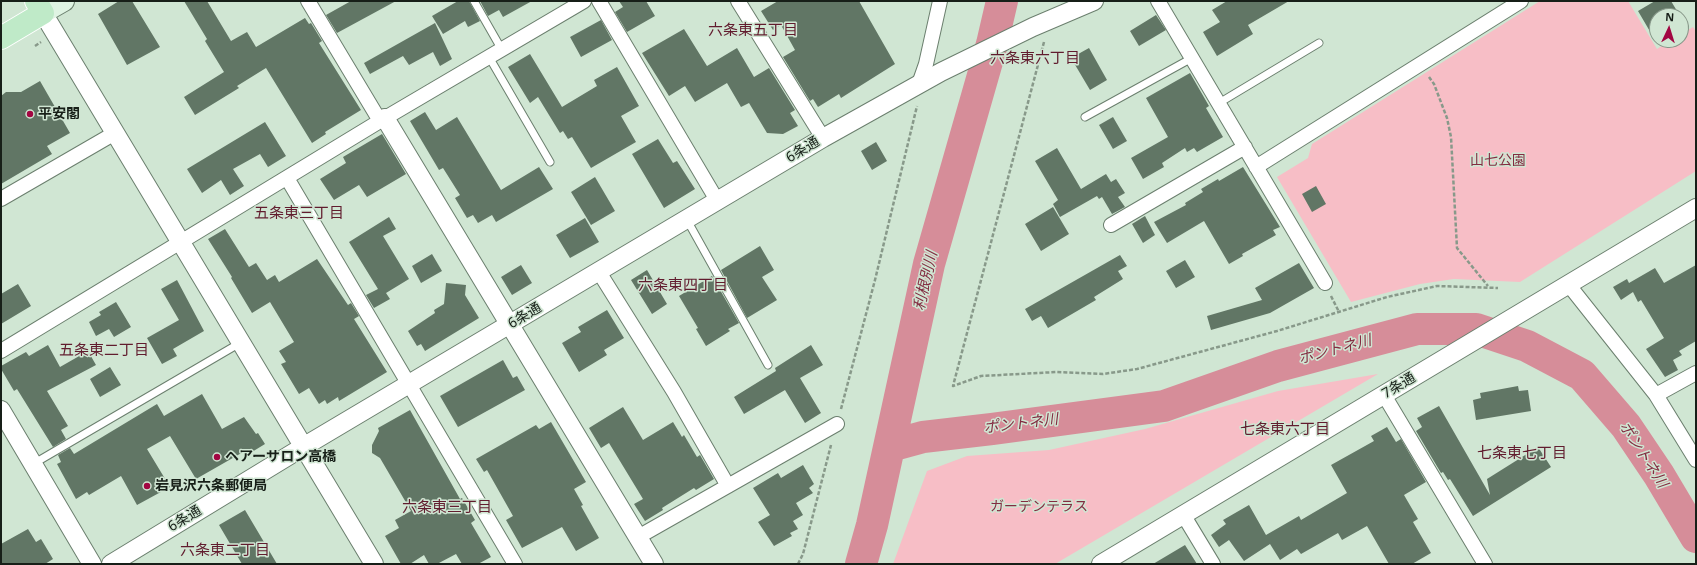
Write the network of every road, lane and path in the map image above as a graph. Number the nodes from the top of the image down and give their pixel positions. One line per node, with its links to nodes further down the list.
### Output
1 (64, 1): 11 (main road)
2 (308, 1): 22 (street)
3 (474, 1): 15 (lane)
4 (584, 1): 15 (street)
5 (599, 1): 30 (street)
6 (738, 1): 24 (street)
7 (940, 1): 19 (street)
8 (1094, 1): 12 (street)
9 (1158, 1): 17 (street)
10 (1521, 1): 18 (street)
11 (39, 7): 13 (main road); 23 (street)
12 (1039, 33): 19 (street, 6条通); 38 (path)
13 (1, 38)
14 (1319, 43): 20 (lane)
15 (502, 50): 16 (street)
16 (489, 57): 22 (street); 26 (lane)
17 (1192, 58): 20 (street); 21 (lane)
18 (1419, 64): 27 (street); 38 (path)
19 (919, 92): 24 (street, 6条通); 49 (path)
20 (1219, 103): 25 (street)
21 (1085, 117)
22 (383, 120): 28 (street); 40 (street)
23 (115, 133): 29 (street); 34 (street)
24 (823, 138): 30 (street, 6条通)
25 (1245, 147): 27 (street); 33 (street)
26 (550, 162)
27 (1256, 166): 36 (street)
28 (287, 178): 34 (street); 45 (street)
29 (1, 199)
30 (718, 202): 32 (street, 6条通)
31 (1696, 208): 37 (street, 7条通)
32 (687, 220): 35 (street, 6条通); 43 (lane)
33 (1111, 225)
34 (181, 241): 41 (street); 42 (street)
35 (599, 272): 40 (street, 6条通); 53 (street)
36 (1325, 283)
37 (1568, 284): 46 (street, 7条通); 47 (street)
38 (1488, 287): 39 (path)
39 (1498, 288)
40 (510, 324): 45 (street, 6条通); 55 (street)
41 (241, 342): 50 (street); 52 (lane)
42 (1, 351)
43 (768, 364)
44 (1696, 373): 47 (street)
45 (408, 385): 50 (street, 6条通); 59 (street)
46 (1384, 395): 54 (street, 7条通); 64 (street)
47 (1656, 395): 51 (street)
48 (1, 410): 52 (street)
49 (837, 424): 53 (street); 61 (path)
50 (303, 447): 57 (street, 6条通); 58 (street)
51 (1696, 460)
52 (33, 464): 56 (street)
53 (728, 486): 55 (street)
54 (1184, 516): 62 (street, 7条通); 63 (street)
55 (638, 538): 60 (street)
56 (92, 564)
57 (111, 564)
58 (374, 564)
59 (515, 564)
60 (654, 564)
61 (798, 564)
62 (1101, 564)
63 (1213, 564)
64 (1485, 564)

